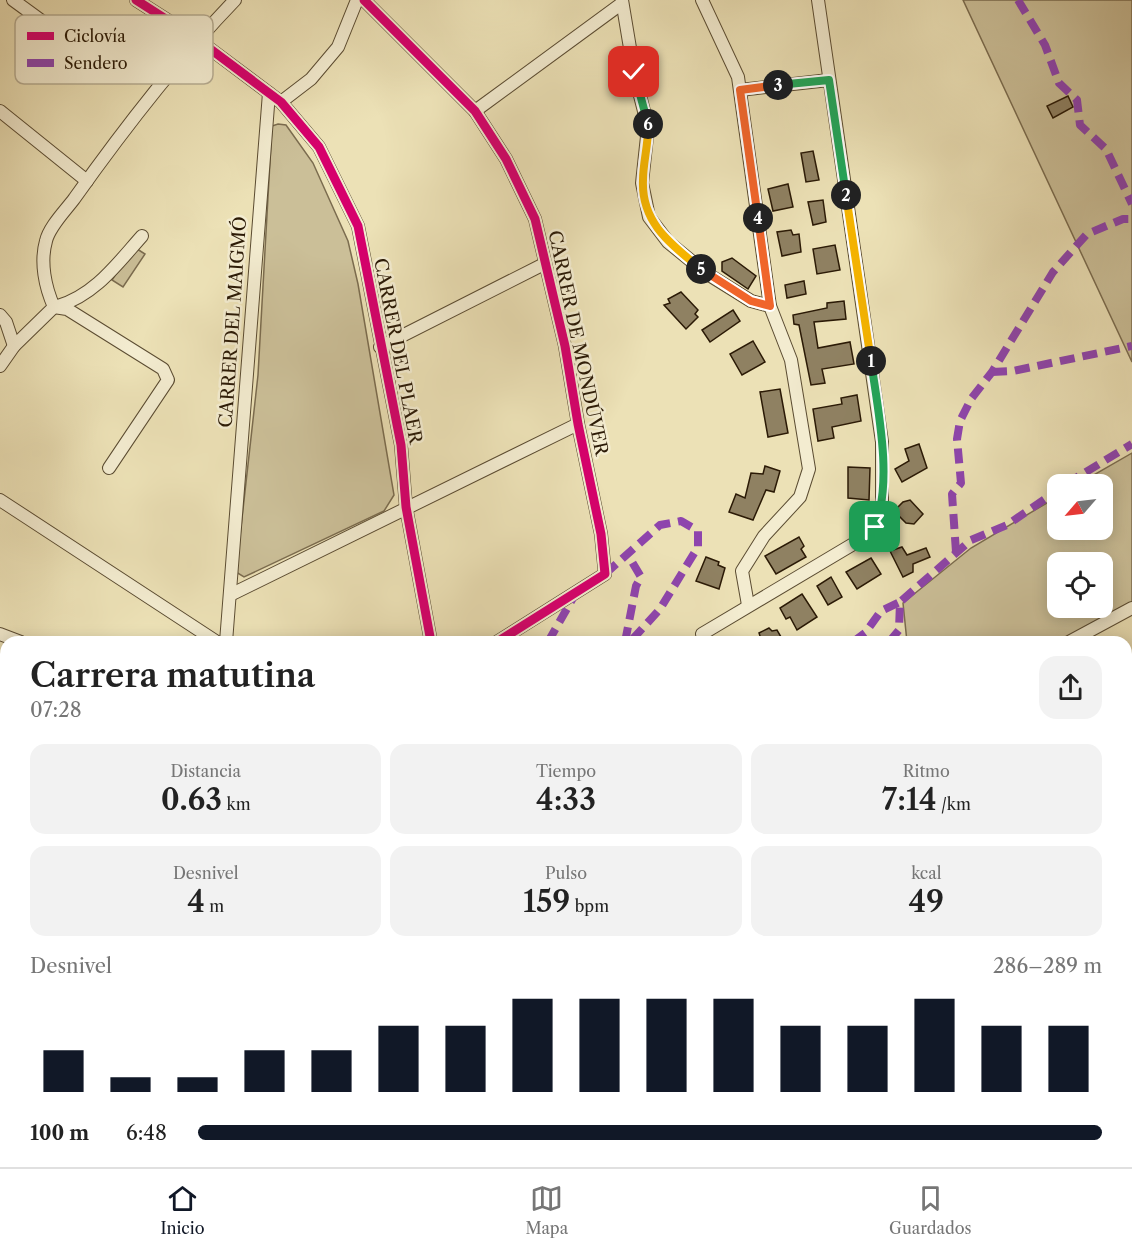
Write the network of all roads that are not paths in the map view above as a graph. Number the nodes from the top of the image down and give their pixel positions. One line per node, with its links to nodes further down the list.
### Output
1 (13, 0): 9 (street)
2 (136, 0): 10 (street)
3 (235, 0): 11 (street)
4 (357, 0): 17 (street)
5 (364, 0): 19 (street, CARRER DE MONDÚVER)
6 (702, 0): 15 (street)
7 (818, 0): 13 (street)
8 (622, 2): 19 (street); 23 (street)
9 (34, 15)
10 (159, 15)
11 (213, 23)
12 (213, 51): 16 (street)
13 (829, 80): 15 (street); 34 (street)
14 (162, 84): 20 (street)
15 (740, 90): 23 (street)
16 (269, 93): 17 (street, CARRER DEL PLAER); 33 (street, CARRER DEL MAIGMÓ)
17 (281, 102): 27 (street, CARRER DEL PLAER)
18 (0, 111): 20 (street)
19 (475, 111): 22 (street, CARRER DE MONDÚVER)
20 (87, 181): 24 (street)
21 (142, 236): 24 (street)
22 (546, 263): 27 (street); 29 (street, CARRER DE MONDÚVER)
23 (770, 306): 34 (street)
24 (54, 308): 26 (street); 30 (street)
25 (0, 315): 26 (street)
26 (14, 346): 28 (street)
27 (380, 347): 32 (street, CARRER DEL PLAER)
28 (0, 366)
29 (578, 424): 32 (street); 40 (street, CARRER DE MONDÚVER)
30 (109, 468)
31 (0, 500): 37 (street)
32 (406, 507): 33 (street); 39 (street, CARRER DEL PLAER)
33 (230, 595): 38 (street, CARRER DEL MAIGMÓ)
34 (748, 605): 36 (street)
35 (1132, 608): 41 (street)
36 (702, 634)
37 (208, 636)
38 (227, 636)
39 (430, 636)
40 (507, 636)
41 (1080, 636)

